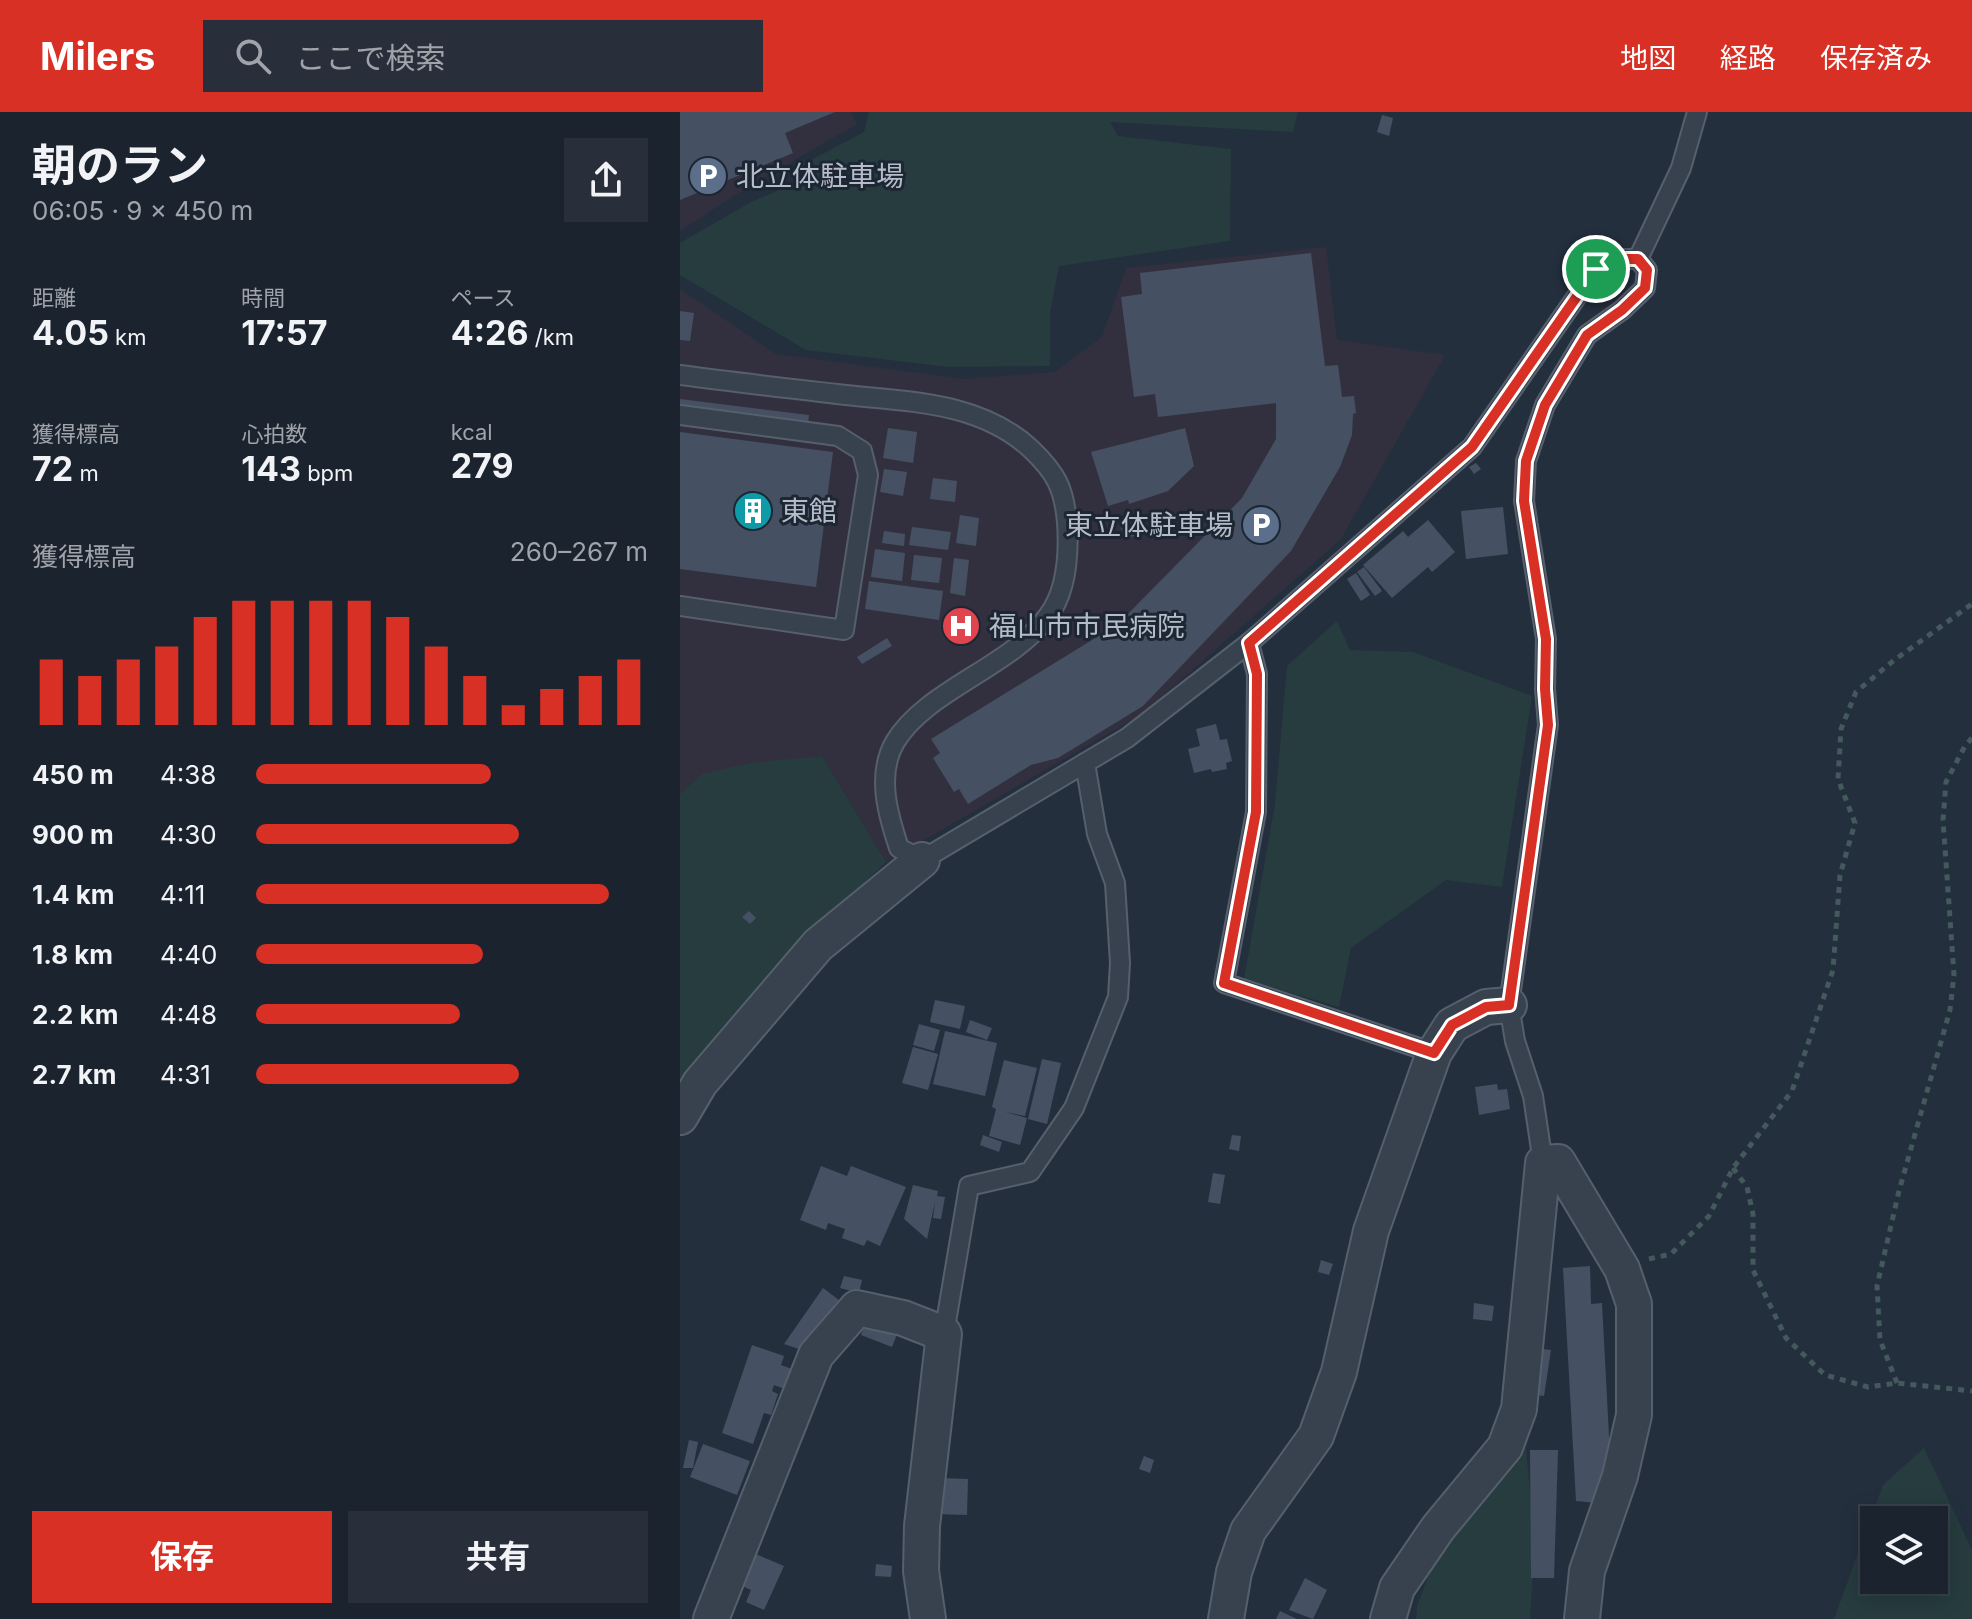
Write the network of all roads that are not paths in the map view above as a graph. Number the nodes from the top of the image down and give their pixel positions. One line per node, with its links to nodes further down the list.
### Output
1 (1697, 112): 2 (lane)
2 (1638, 259): 6 (lane); 9 (lane)
3 (680, 375): 8 (lane)
4 (680, 415): 5 (lane)
5 (680, 606)
6 (1249, 643): 7 (lane); 10 (lane)
7 (1085, 763): 8 (lane); 13 (lane)
8 (922, 860): 11 (street)
9 (1509, 1005): 10 (street); 12 (lane)
10 (1434, 1053): 16 (street)
11 (680, 1117)
12 (1543, 1163): 17 (street); 18 (street)
13 (944, 1334): 14 (street); 15 (street)
14 (711, 1619)
15 (928, 1619)
16 (1226, 1619)
17 (1388, 1619)
18 (1582, 1619)

